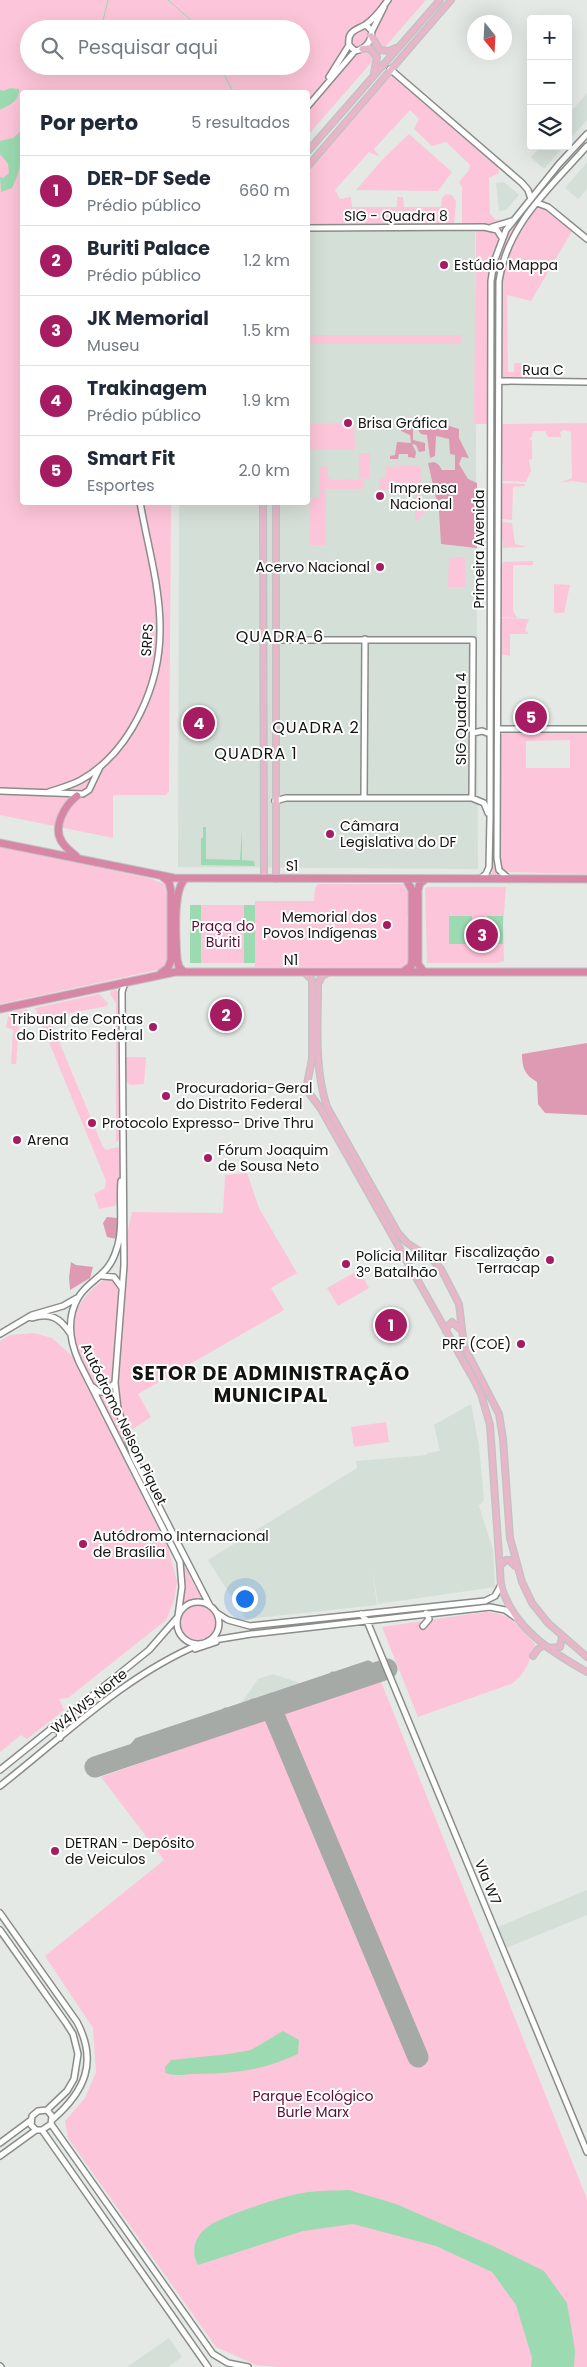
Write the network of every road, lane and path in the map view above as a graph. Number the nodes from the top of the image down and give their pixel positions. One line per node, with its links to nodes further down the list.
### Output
1 (440, 0): 6 (main road)
2 (451, 0): 10 (main road)
3 (386, 2): 4 (main road); 5 (main road)
4 (366, 25): 5 (main road); 7 (main road)
5 (371, 33): 6 (main road); 8 (main road)
6 (402, 44): 11 (main road)
7 (349, 45): 9 (main road); 12 (main road)
8 (362, 49): 9 (main road); 11 (main road)
9 (355, 51): 12 (main road)
10 (390, 69): 16 (main road); 22 (main road)
11 (372, 78): 14 (main road)
12 (327, 80): 13 (main road)
13 (310, 103)
14 (327, 129): 16 (main road); 18 (main road)
15 (587, 134): 20 (main road)
16 (326, 145): 19 (main road)
17 (587, 146): 21 (main road)
18 (310, 149)
19 (310, 164)
20 (551, 175): 21 (main road); 23 (main road)
21 (556, 181): 24 (main road)
22 (527, 188): 23 (main road); 25 (main road)
23 (538, 189): 25 (main road)
24 (544, 195): 26 (main road); 27 (main road)
25 (530, 199): 28 (main road, Primeira Avenida)
26 (537, 203): 27 (main road); 29 (main road)
27 (548, 207): 34 (main road)
28 (521, 211): 29 (main road); 30 (main road, Primeira Avenida)
29 (526, 216): 36 (main road)
30 (512, 221): 31 (main road, SIG - Quadra 8); 33 (main road, Primeira Avenida)
31 (484, 227): 32 (main road, SIG - Quadra 8); 33 (main road)
32 (310, 228)
33 (502, 238): 35 (main road, Primeira Avenida)
34 (587, 239)
35 (490, 358): 36 (main road); 40 (main road, Primeira Avenida)
36 (498, 359): 37 (main road, Primeira Avenida)
37 (499, 382): 38 (main road, Rua C); 39 (main road, Primeira Avenida)
38 (587, 382)
39 (498, 404): 40 (main road); 45 (main road, Primeira Avenida)
40 (491, 405): 44 (main road, Primeira Avenida)
41 (141, 505): 61 (main road, SRPS)
42 (263, 505): 59 (main road)
43 (276, 505): 49 (main road)
44 (490, 531): 45 (main road); 46 (main road, Primeira Avenida)
45 (498, 531): 47 (main road, Primeira Avenida)
46 (491, 578): 47 (main road); 50 (main road, Primeira Avenida)
47 (498, 579): 51 (main road, Primeira Avenida)
48 (365, 639): 49 (main road); 55 (main road, SIG Quadra 4); 70 (main road)
49 (276, 640): 60 (main road)
50 (490, 705): 51 (main road); 52 (main road, Primeira Avenida)
51 (498, 706): 53 (main road, Primeira Avenida)
52 (490, 726): 55 (main road); 56 (main road, Primeira Avenida)
53 (498, 729): 54 (main road); 58 (main road, Primeira Avenida)
54 (587, 729)
55 (475, 731): 56 (main road); 71 (main road, SIG Quadra 4)
56 (490, 734): 57 (main road, Primeira Avenida)
57 (491, 754): 58 (main road); 72 (main road, Primeira Avenida)
58 (498, 754): 82 (main road, Primeira Avenida)
59 (263, 761): 60 (main road); 77 (main road)
60 (276, 761): 69 (main road)
61 (102, 764): 62 (main road, SRPS); 64 (main road, SRPS)
62 (81, 780): 64 (main road); 67 (main road, SRPS)
63 (0, 786): 66 (main road, SRPS)
64 (91, 786): 68 (main road, SRPS)
65 (0, 791): 66 (main road, SRPS)
66 (18, 793): 67 (main road, SRPS)
67 (46, 793): 68 (main road, SRPS)
68 (77, 796): 74 (highway)
69 (276, 798): 70 (main road); 78 (main road)
70 (364, 798): 71 (main road)
71 (472, 798): 72 (main road)
72 (490, 818): 81 (main road, Primeira Avenida)
73 (0, 843): 74 (highway, S1)
74 (79, 858): 75 (highway, S1)
75 (163, 877): 76 (highway, S1); 90 (highway)
76 (185, 878): 77 (highway, S1); 84 (highway)
77 (264, 878): 78 (highway, S1)
78 (276, 879): 79 (highway, S1)
79 (406, 879): 80 (highway, S1); 87 (highway)
80 (426, 879): 81 (highway, S1); 88 (highway)
81 (480, 879): 82 (highway, S1)
82 (509, 879): 83 (highway, S1)
83 (587, 879)
84 (184, 972): 85 (highway, N1); 90 (highway, N1)
85 (304, 972): 86 (highway, N1); 93 (main road)
86 (329, 972): 87 (highway, N1); 94 (main road)
87 (403, 972): 88 (highway, N1)
88 (424, 972): 89 (highway, N1)
89 (587, 972)
90 (157, 976): 91 (highway, N1)
91 (122, 983): 92 (highway, N1); 95 (main road, Autódromo Nelson Piquet)
92 (0, 1009)
93 (306, 1082): 94 (main road); 97 (main road)
94 (320, 1085): 96 (main road)
95 (123, 1164): 98 (main road, Autódromo Nelson Piquet); 99 (main road, Autódromo Nelson Piquet)
96 (415, 1249): 97 (main road); 102 (main road)
97 (405, 1259): 103 (main road)
98 (102, 1276): 99 (main road); 100 (main road, Autódromo Nelson Piquet)
99 (123, 1291): 106 (main road, Autódromo Nelson Piquet)
100 (78, 1298): 101 (main road); 104 (main road, Autódromo Nelson Piquet)
101 (20, 1322): 104 (main road); 105 (main road)
102 (460, 1329): 103 (main road); 109 (main road)
103 (446, 1331): 108 (main road)
104 (70, 1333): 107 (main road, Autódromo Nelson Piquet)
105 (0, 1334)
106 (115, 1383): 107 (main road); 116 (main road, Autódromo Nelson Piquet)
107 (91, 1384): 115 (main road, Autódromo Nelson Piquet)
108 (491, 1438): 109 (main road); 110 (main road)
109 (503, 1439): 111 (main road)
110 (495, 1494): 111 (main road); 112 (main road)
111 (508, 1499): 113 (main road)
112 (500, 1568): 113 (main road); 114 (main road)
113 (516, 1568): 130 (main road)
114 (501, 1584): 120 (main road); 125 (main road)
115 (182, 1587): 121 (main road, Autódromo Nelson Piquet); 128 (main road)
116 (206, 1599): 117 (main road, Autódromo Nelson Piquet); 123 (main road)
117 (210, 1606): 118 (main road); 121 (main road)
118 (217, 1613): 123 (main road); 131 (main road)
119 (426, 1613): 122 (main road); 125 (main road); 126 (main road)
120 (361, 1614): 122 (main road, Vla W7); 123 (main road)
121 (178, 1617): 128 (main road, W4/W5 Norte); 132 (main road)
122 (370, 1621): 124 (main road); 127 (main road, Vla W7)
123 (233, 1622)
124 (361, 1622): 127 (main road); 129 (main road)
125 (521, 1622): 133 (main road)
126 (423, 1626)
127 (370, 1628): 149 (main road, Vla W7)
128 (168, 1631): 138 (main road, W4/W5 Norte)
129 (227, 1637): 131 (main road); 134 (main road)
130 (562, 1637): 133 (main road); 136 (main road)
131 (208, 1641): 132 (main road)
132 (200, 1644): 134 (main road, W4/W5 Norte)
133 (545, 1646): 135 (main road); 137 (main road)
134 (176, 1654): 139 (main road, W4/W5 Norte)
135 (533, 1656)
136 (587, 1657)
137 (587, 1672)
138 (50, 1728): 139 (main road); 140 (main road, W4/W5 Norte)
139 (60, 1738): 141 (main road, W4/W5 Norte)
140 (0, 1770)
141 (0, 1786)
142 (0, 1914): 146 (main road)
143 (0, 1930): 144 (main road)
144 (47, 2110): 145 (main road); 146 (main road)
145 (31, 2120): 147 (main road); 148 (main road)
146 (52, 2121): 147 (main road); 151 (main road)
147 (39, 2130): 150 (main road); 152 (main road)
148 (0, 2143)
149 (587, 2152)
150 (0, 2156)
151 (151, 2268): 152 (main road); 153 (main road)
152 (143, 2275): 154 (main road)
153 (160, 2281): 154 (main road); 156 (main road)
154 (150, 2285): 155 (main road)
155 (209, 2366)
156 (248, 2367)

